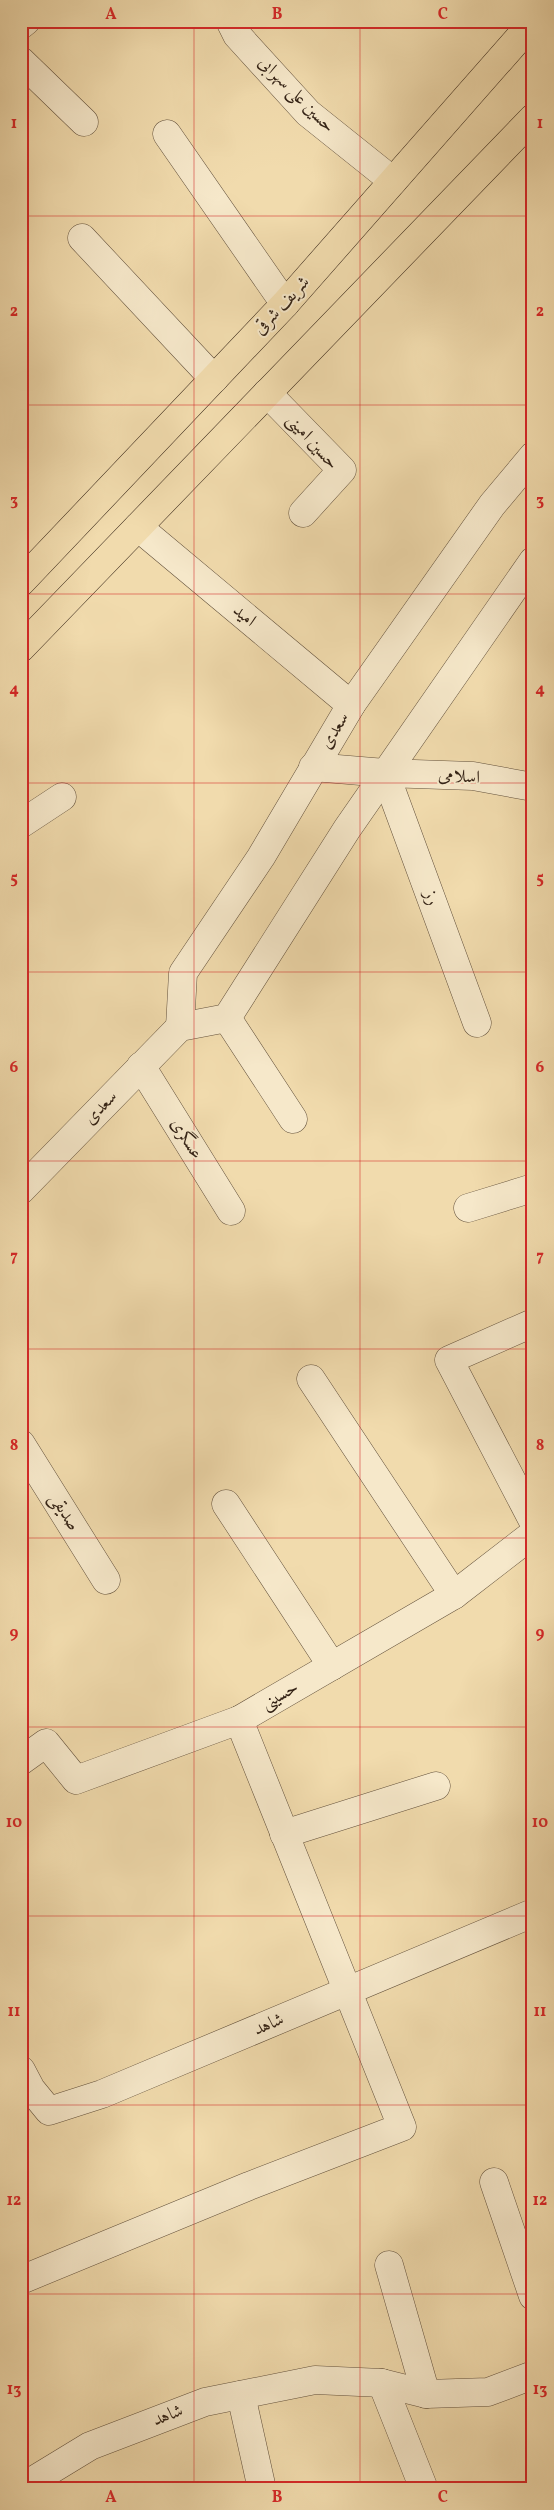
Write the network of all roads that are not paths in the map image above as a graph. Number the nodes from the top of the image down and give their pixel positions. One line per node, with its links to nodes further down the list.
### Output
1 (26, 21): 4 (street)
2 (230, 21): 9 (street, حسین علی سهرابی)
3 (533, 22): 9 (main road, شریف شرقی)
4 (21, 25)
5 (21, 61): 7 (street)
6 (533, 118): 13 (main road)
7 (84, 122)
8 (168, 134): 11 (street)
9 (393, 181): 11 (main road, شریف شرقی)
10 (82, 238): 12 (street)
11 (285, 304): 12 (main road, شریف شرقی)
12 (214, 379): 18 (main road, شریف شرقی)
13 (267, 393): 15 (street, حسین امینی); 16 (main road)
14 (533, 456): 20 (street, سعدی)
15 (303, 513)
16 (138, 527): 19 (main road); 20 (street, امید)
17 (533, 561): 22 (street)
18 (21, 582)
19 (21, 648)
20 (351, 705): 21 (street, سعدی)
21 (314, 767): 22 (street, اسلامی); 28 (street, سعدی)
22 (385, 774): 23 (street, اسلامی); 26 (street); 27 (street, رز)
23 (533, 787)
24 (62, 797): 25 (street)
25 (21, 824)
26 (227, 1018): 28 (street); 30 (street)
27 (477, 1023)
28 (180, 1027): 29 (street, سعدی)
29 (142, 1066): 32 (street, سعدی); 34 (street, عسگری)
30 (293, 1119)
31 (533, 1188): 33 (street)
32 (21, 1190)
33 (468, 1208)
34 (231, 1211)
35 (533, 1323): 39 (street)
36 (310, 1378): 42 (street)
37 (21, 1444): 41 (street, صدیقی)
38 (226, 1504): 43 (street)
39 (533, 1521)
40 (533, 1534): 42 (street, حسینی)
41 (106, 1580)
42 (454, 1595): 43 (street, حسینی)
43 (332, 1666): 44 (street, حسینی)
44 (239, 1720): 45 (street, حسینی); 47 (street)
45 (21, 1761)
46 (436, 1786): 47 (street)
47 (284, 1834): 49 (street)
48 (533, 1913): 49 (street, شاهد)
49 (347, 1992): 50 (street, شاهد); 53 (street)
50 (21, 2070)
51 (494, 2182): 54 (street)
52 (390, 2264): 57 (street)
53 (21, 2280)
54 (533, 2296)
55 (533, 2375): 57 (street, شاهد)
56 (382, 2383): 57 (street, شاهد); 58 (street, شاهد); 61 (street)
57 (426, 2394)
58 (241, 2395): 59 (street, شاهد); 60 (street)
59 (21, 2488)
60 (262, 2489)
61 (424, 2489)

